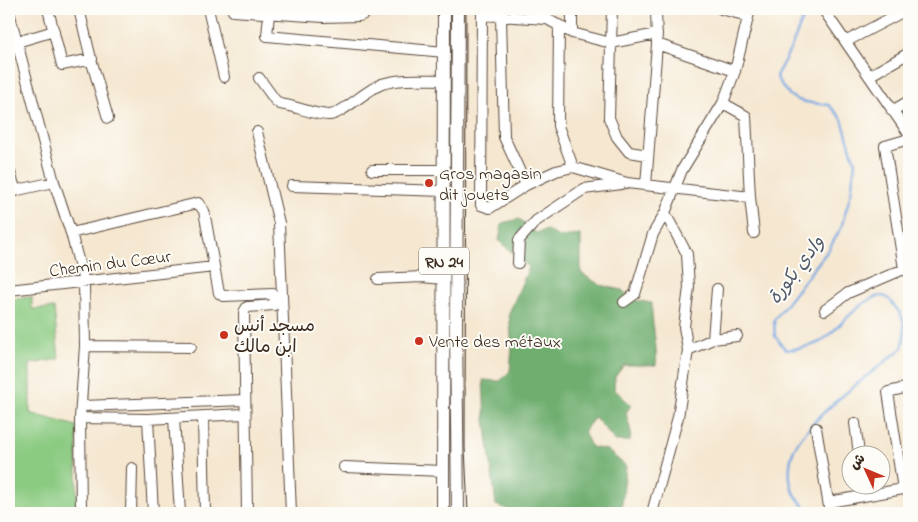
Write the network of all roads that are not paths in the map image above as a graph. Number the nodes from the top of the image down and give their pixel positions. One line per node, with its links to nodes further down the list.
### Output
1 (48, 9): 22 (street)
2 (79, 9): 30 (street)
3 (208, 9): 33 (street)
4 (444, 9): 28 (main road, RN 24)
5 (458, 9): 100 (main road, RN 24)
6 (572, 9): 23 (street)
7 (612, 9): 27 (street)
8 (656, 9): 24 (street)
9 (721, 9): 17 (street)
10 (908, 9): 25 (street)
11 (233, 11): 18 (street)
12 (827, 11): 25 (street)
13 (9, 12): 26 (street)
14 (482, 12): 20 (street); 50 (street)
15 (315, 13): 18 (street); 19 (street)
16 (523, 13): 20 (street); 21 (street)
17 (749, 13): 31 (street)
18 (269, 14): 28 (street)
19 (364, 14)
20 (498, 14): 50 (street)
21 (559, 25): 23 (street); 44 (street)
22 (54, 31): 26 (street); 30 (street)
23 (572, 33): 27 (street)
24 (657, 39): 27 (street); 31 (street); 43 (street)
25 (847, 41): 32 (street)
26 (17, 42): 48 (street)
27 (611, 43): 43 (street)
28 (444, 52): 35 (main road, RN 24)
29 (909, 53): 32 (street)
30 (91, 59): 39 (street)
31 (734, 71): 37 (street)
32 (869, 76): 38 (street)
33 (224, 77)
34 (259, 78): 35 (street)
35 (443, 80): 47 (main road, RN 24)
36 (909, 101): 38 (street)
37 (723, 103): 53 (street); 56 (street)
38 (892, 111): 41 (street)
39 (108, 118)
40 (257, 132): 98 (street)
41 (909, 134)
42 (909, 139): 62 (street)
43 (648, 155): 51 (street)
44 (574, 167): 49 (street); 50 (street)
45 (9, 170): 54 (street)
46 (372, 170): 47 (street)
47 (444, 170): 55 (main road, RN 24)
48 (54, 182): 54 (street); 58 (street)
49 (627, 183): 51 (street); 60 (street)
50 (526, 185)
51 (646, 185): 53 (street)
52 (292, 186): 55 (street)
53 (674, 188): 56 (street); 57 (street)
54 (12, 192)
55 (444, 192): 64 (main road, RN 24)
56 (750, 197): 59 (street)
57 (666, 213): 68 (street); 74 (street)
58 (71, 233): 61 (street); 65 (street)
59 (754, 233)
60 (518, 263)
61 (214, 267): 65 (street, Chemin du Cœur); 76 (street)
62 (907, 270): 69 (street)
63 (378, 279): 64 (street)
64 (444, 279): 88 (main road, RN 24)
65 (84, 282): 67 (street, Chemin du Cœur); 72 (street)
66 (717, 289): 71 (street)
67 (9, 290)
68 (624, 302)
69 (825, 310)
70 (737, 336): 71 (street)
71 (713, 339): 74 (street)
72 (85, 346): 73 (street); 77 (street)
73 (191, 347)
74 (688, 350): 101 (street)
75 (909, 386): 89 (street)
76 (245, 400): 77 (street); 78 (street)
77 (82, 406): 80 (street)
78 (244, 414): 79 (street); 97 (street)
79 (203, 417): 81 (street); 96 (street)
80 (80, 418): 82 (street); 92 (street)
81 (174, 418): 82 (street); 95 (street)
82 (148, 419): 94 (street)
83 (855, 424): 85 (street)
84 (816, 428): 91 (street)
85 (858, 444)
86 (344, 467): 88 (street)
87 (132, 468): 93 (street)
88 (443, 471): 99 (main road, RN 24)
89 (906, 489): 90 (street)
90 (865, 496): 91 (street)
91 (828, 502): 102 (street)
92 (81, 513)
93 (131, 513)
94 (153, 513)
95 (180, 513)
96 (205, 513)
97 (247, 513)
98 (291, 513)
99 (443, 513)
100 (458, 513)
101 (652, 513)
102 (830, 513)

